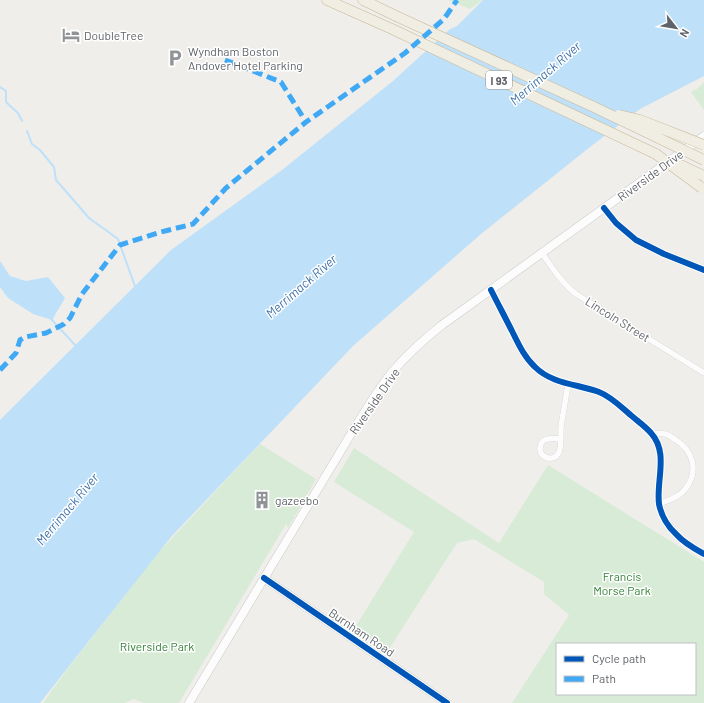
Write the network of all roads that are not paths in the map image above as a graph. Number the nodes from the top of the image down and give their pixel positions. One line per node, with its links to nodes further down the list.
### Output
1 (327, 0): 6 (highway, I 93)
2 (363, 0): 3 (highway, I 93, bridge)
3 (594, 108): 5 (highway, bridge); 7 (highway, I 93, bridge)
4 (704, 136): 10 (main road, Riverside Drive)
5 (704, 145)
6 (656, 154): 8 (highway, I 93, bridge); 9 (highway, bridge)
7 (704, 160)
8 (704, 176)
9 (703, 189)
10 (604, 208): 11 (main road, Riverside Drive); 12 (street)
11 (542, 253): 13 (main road, Riverside Drive); 14 (street, Lincoln Street)
12 (704, 270)
13 (491, 290): 15 (street); 20 (main road, Riverside Drive)
14 (704, 373)
15 (568, 384): 16 (street); 17 (street)
16 (652, 434): 18 (street); 18 (street)
17 (561, 439)
18 (659, 504): 19 (street)
19 (704, 554)
20 (264, 578): 21 (main road, Riverside Drive); 22 (main road, Burnham Road)
21 (189, 703)
22 (447, 703)

